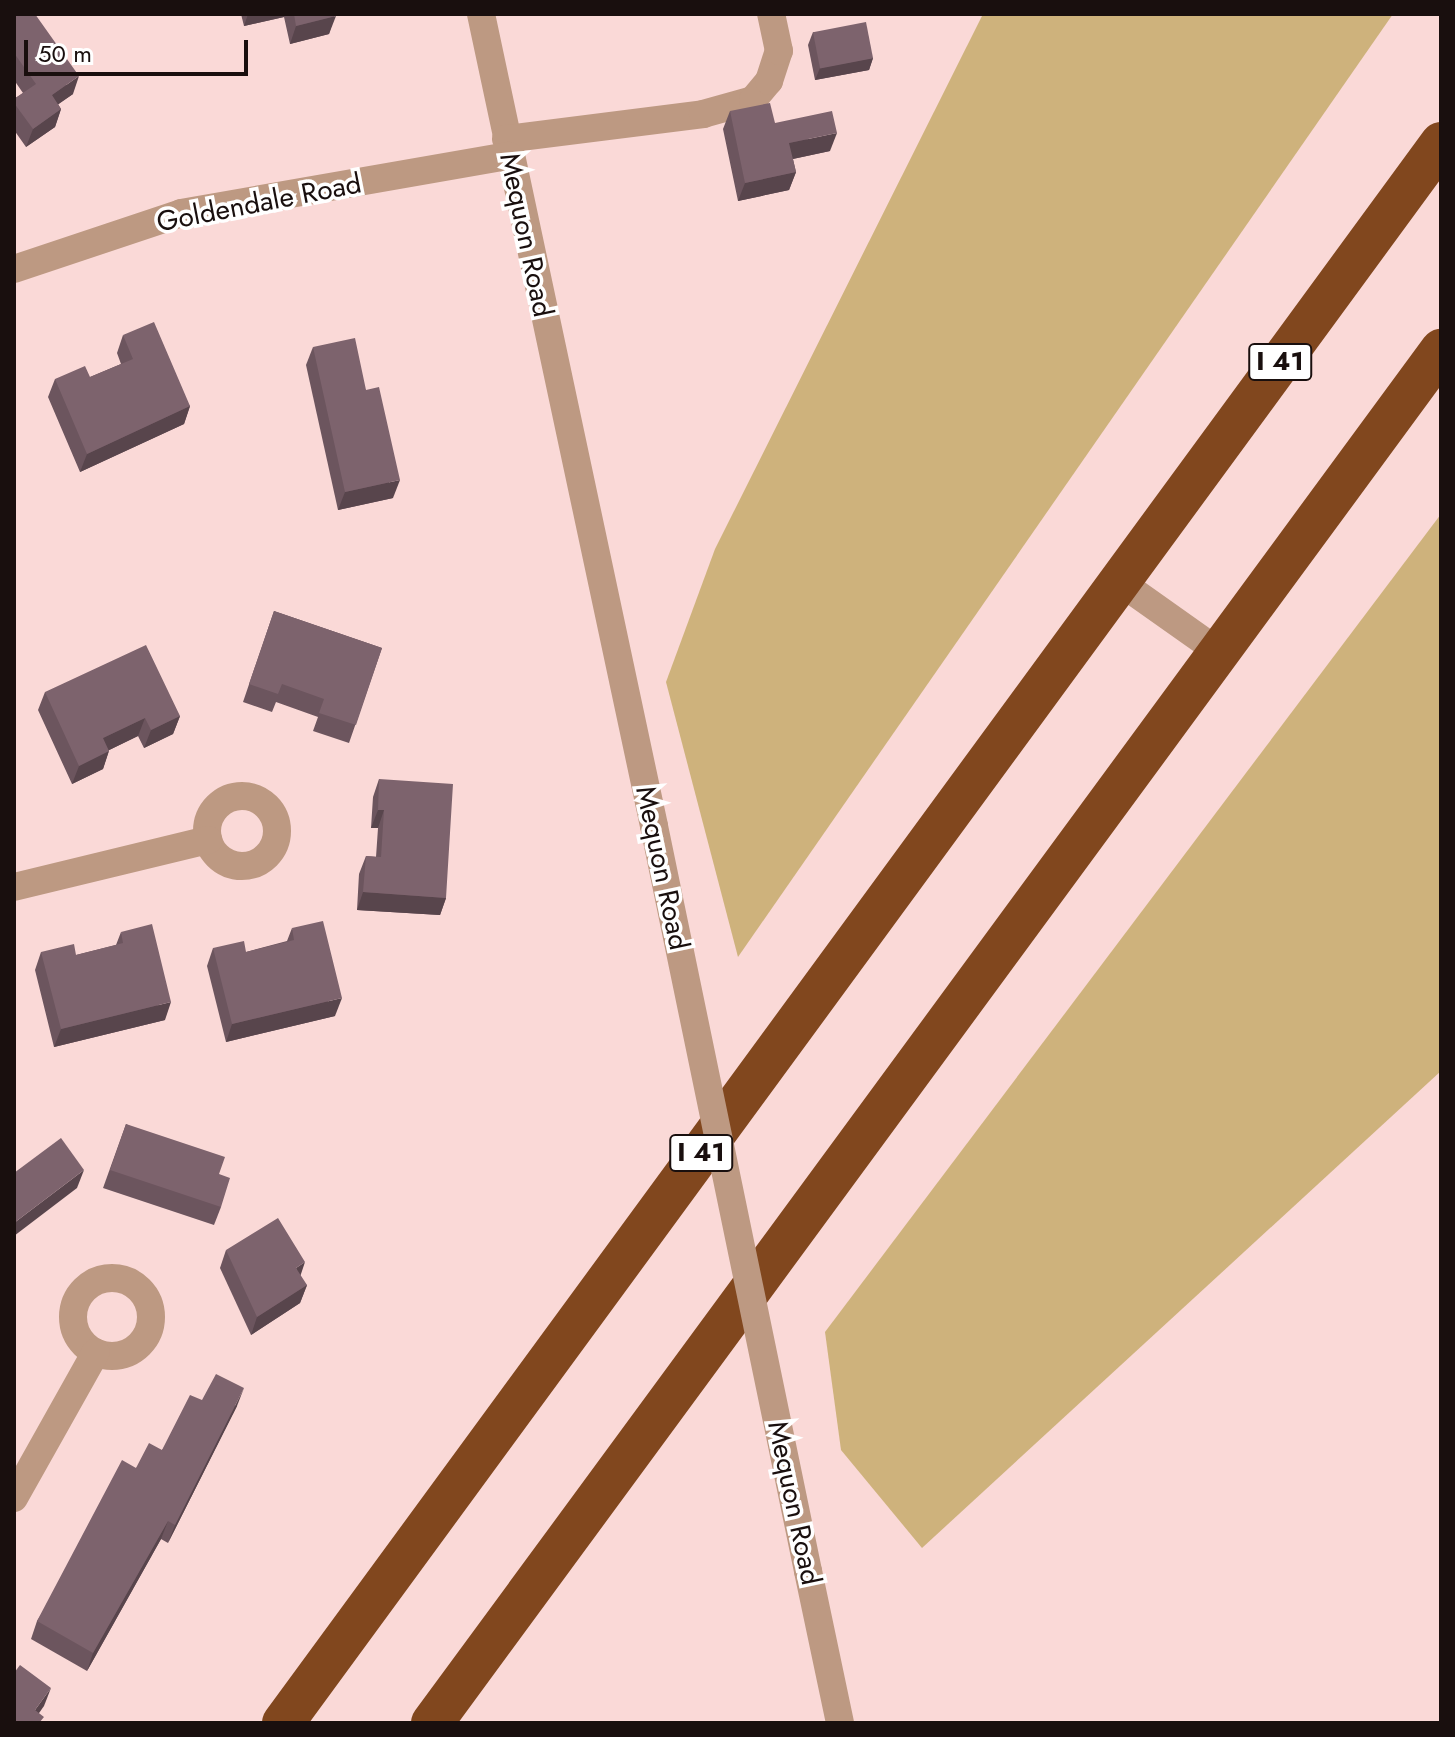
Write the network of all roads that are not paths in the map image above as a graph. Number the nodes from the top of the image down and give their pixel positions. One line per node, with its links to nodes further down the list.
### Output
1 (481, 14): 4 (street, Mequon Road)
2 (771, 14): 4 (street, Goldendale Road)
3 (1441, 143): 7 (highway, I 41)
4 (507, 148): 5 (street, Goldendale Road); 15 (street, Mequon Road, bridge)
5 (14, 269)
6 (1441, 350): 8 (highway)
7 (1120, 582): 8 (street); 13 (highway, I 41)
8 (1219, 652): 14 (highway)
9 (208, 840): 10 (street)
10 (14, 887)
11 (96, 1352): 12 (street)
12 (14, 1498)
13 (283, 1723)
14 (432, 1723)
15 (840, 1723)

